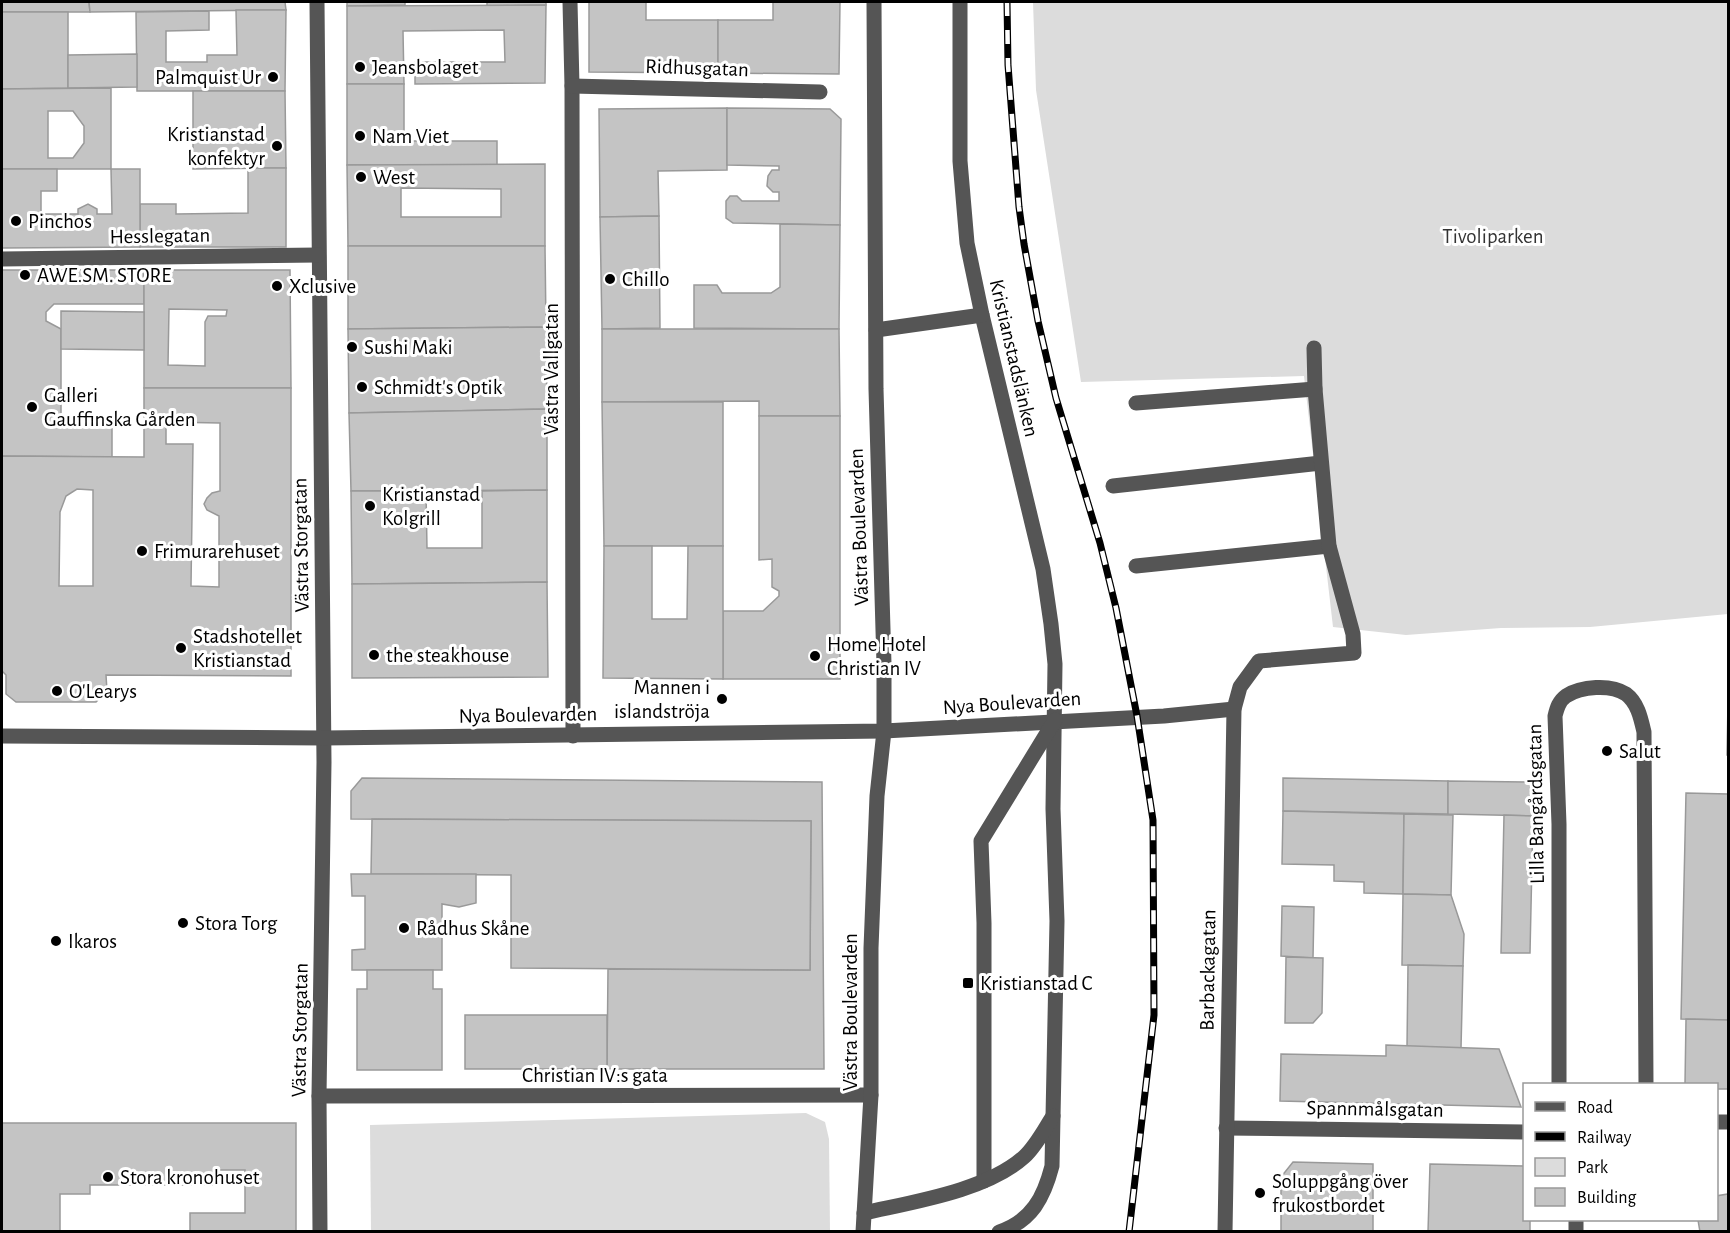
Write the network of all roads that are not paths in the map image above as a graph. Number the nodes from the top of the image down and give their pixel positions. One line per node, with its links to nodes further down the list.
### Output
1 (317, 2): 7 (street, Västra Storgatan)
2 (570, 2): 5 (street, Västra Vallgatan)
3 (874, 2): 10 (street, Västra Boulevarden)
4 (960, 2): 9 (street, Kristianstadslänken)
5 (572, 86): 6 (street, Ridhusgatan); 22 (street, Västra Vallgatan)
6 (820, 92)
7 (318, 255): 8 (street, Hesslegatan); 23 (street, Västra Storgatan)
8 (2, 259)
9 (982, 315): 10 (street); 19 (street, Kristianstadslänken)
10 (876, 330): 20 (street, Västra Boulevarden)
11 (1314, 348): 12 (street)
12 (1315, 389): 13 (street); 14 (street)
13 (1136, 404)
14 (1321, 463): 15 (street); 16 (street)
15 (1113, 486)
16 (1329, 546): 17 (street); 18 (street, Barbackagatan)
17 (1136, 566)
18 (1234, 709): 19 (street, Nya Boulevarden); 29 (street, Barbackagatan)
19 (1054, 720): 20 (street, Nya Boulevarden); 28 (street, Kristianstadslänken); 31 (street)
20 (884, 731): 22 (street, Nya Boulevarden); 26 (street, Västra Boulevarden)
21 (2, 736): 23 (street, Nya Boulevarden)
22 (573, 736): 23 (street, Nya Boulevarden)
23 (324, 738): 27 (street, Västra Storgatan)
24 (1559, 1083): 25 (street, Lilla Bangårdsgatan)
25 (1646, 1083)
26 (871, 1095): 27 (street, Christian IV:s gata); 32 (street, Västra Boulevarden)
27 (319, 1096): 33 (street, Västra Storgatan)
28 (1053, 1116): 31 (street); 35 (street, Kristianstadslänken)
29 (1226, 1128): 30 (street, Spannmålsgatan); 36 (street, Barbackagatan)
30 (1523, 1132)
31 (984, 1180): 32 (street)
32 (864, 1213): 34 (street, Västra Boulevarden)
33 (320, 1232)
34 (863, 1232)
35 (999, 1232)
36 (1225, 1232)

